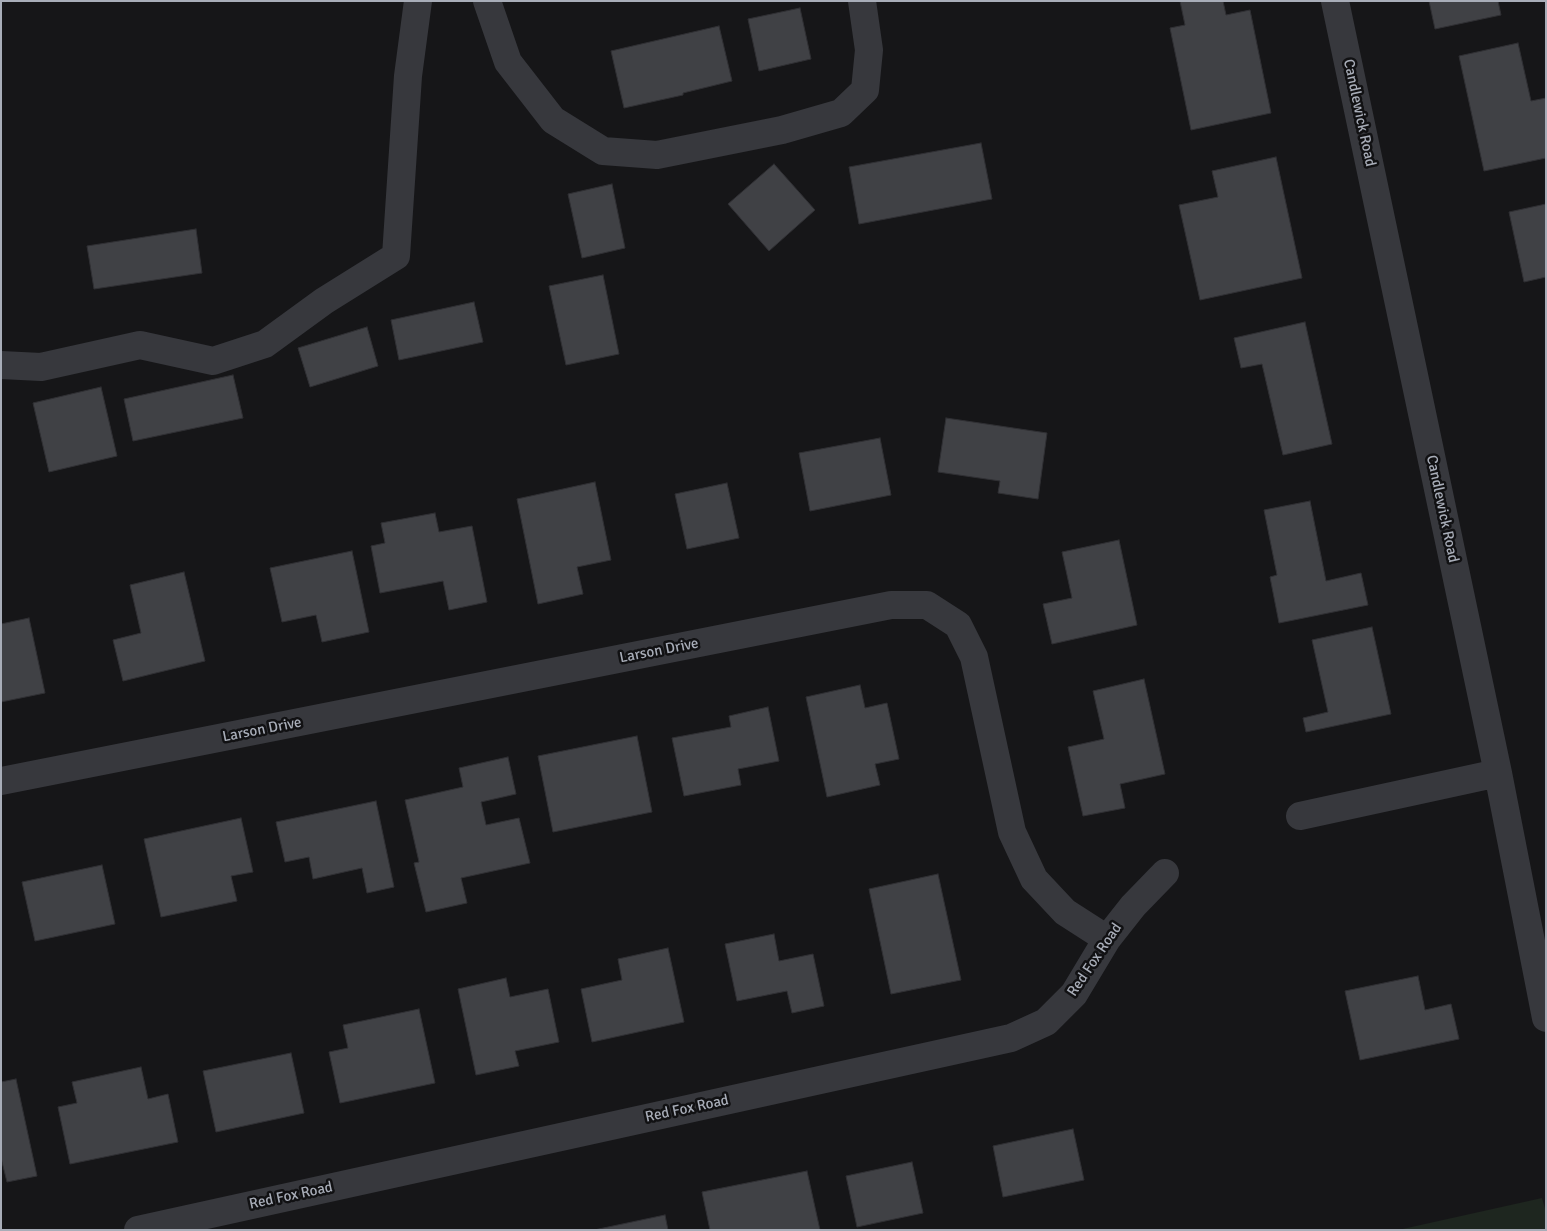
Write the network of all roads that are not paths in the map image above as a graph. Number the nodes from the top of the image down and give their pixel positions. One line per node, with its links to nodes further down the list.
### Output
1 (418, 1): 5 (street)
2 (487, 1): 3 (street)
3 (862, 1)
4 (1335, 1): 6 (street, Candlewick Road)
5 (1, 365)
6 (1498, 773): 8 (street); 11 (street, Candlewick Road)
7 (1, 781): 10 (street, Larson Drive)
8 (1300, 816)
9 (1165, 873): 10 (street, Red Fox Road)
10 (1107, 939): 12 (street, Red Fox Road)
11 (1546, 1018)
12 (138, 1230)

